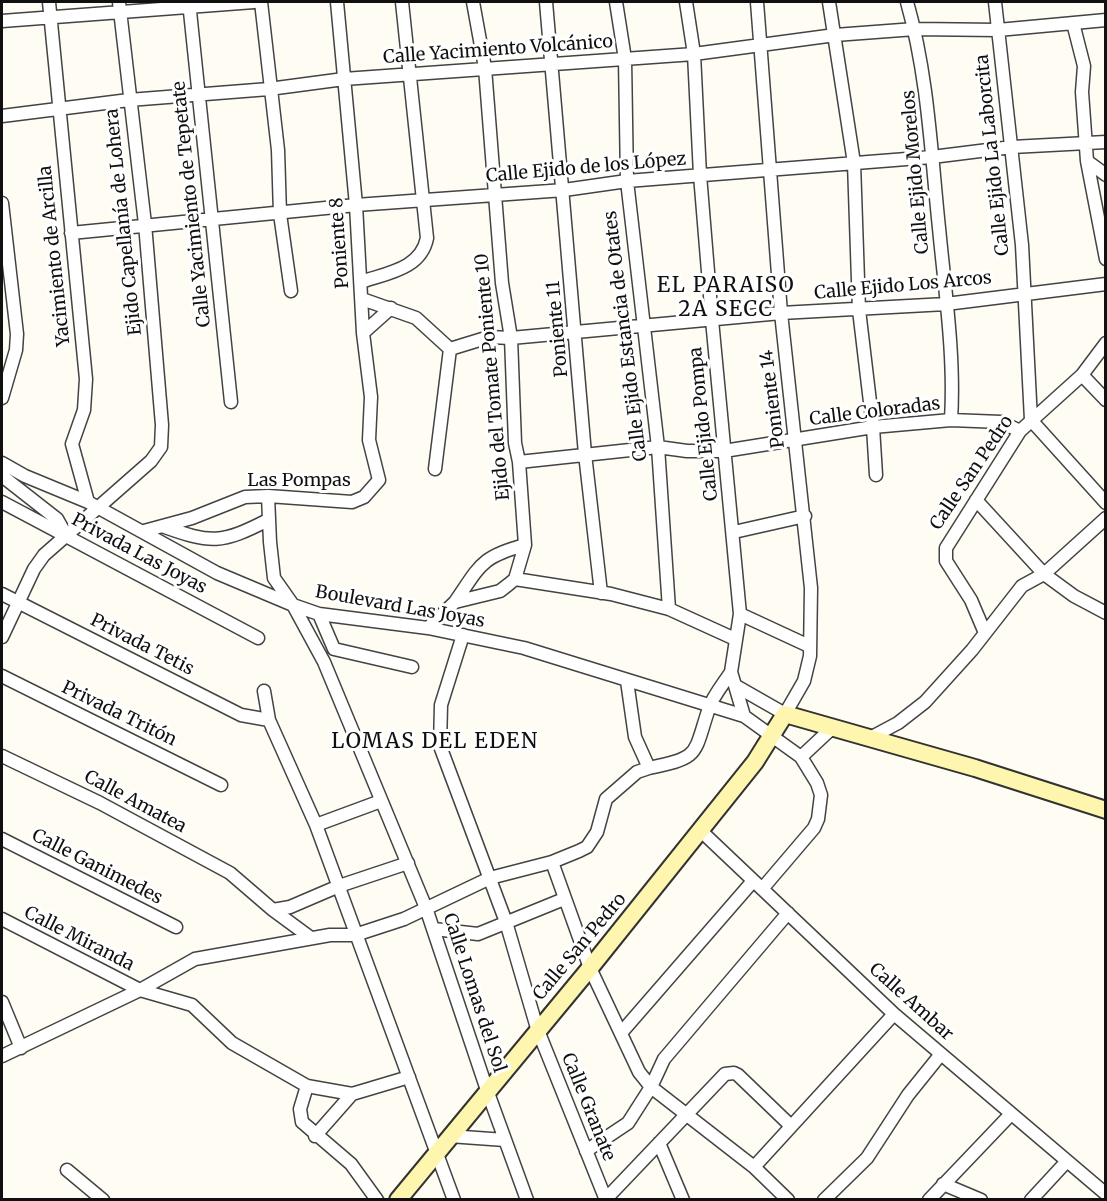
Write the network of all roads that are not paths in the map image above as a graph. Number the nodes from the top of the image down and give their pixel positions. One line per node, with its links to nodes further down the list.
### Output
1 (49, 2): 16 (street, Yacimiento de Arcilla)
2 (254, 2): 14 (street)
3 (261, 2): 30 (street)
4 (336, 2): 29 (street, Poniente 8)
5 (402, 2): 28 (street)
6 (473, 2): 27 (street, Ejido del Tomate Poniente 10)
7 (546, 2): 26 (street, Poniente 11)
8 (616, 2): 25 (street, Calle Ejido Estancia de Otates)
9 (686, 2): 24 (street, Calle Ejido Pompa)
10 (757, 2): 23 (street, Poniente 14)
11 (829, 2): 22 (street)
12 (907, 2): 20 (street, Calle Ejido Morelos)
13 (995, 2): 21 (street, Calle Ejido La Laborcita)
14 (190, 4): 15 (street); 31 (street, Calle Yacimiento de Tepetate)
15 (120, 8): 16 (street); 32 (street, Ejido Capellanía de Lohera)
16 (51, 18): 18 (street); 33 (street, Yacimiento de Arcilla)
17 (1106, 20): 19 (street, Calle Yacimiento Volcánico)
18 (2, 21)
19 (1073, 23): 21 (street, Calle Yacimiento Volcánico); 36 (street)
20 (915, 29): 21 (street, Calle Yacimiento Volcánico); 22 (street, Calle Yacimiento Volcánico); 38 (street, Calle Ejido Morelos)
21 (998, 30): 37 (street, Calle Ejido La Laborcita)
22 (835, 35): 23 (street, Calle Yacimiento Volcánico); 40 (street)
23 (762, 47): 24 (street, Calle Yacimiento Volcánico); 41 (street, Poniente 14)
24 (694, 54): 25 (street, Calle Yacimiento Volcánico); 42 (street, Calle Ejido Pompa)
25 (625, 59): 26 (street, Calle Yacimiento Volcánico); 44 (street, Calle Ejido Estancia de Otates)
26 (553, 62): 27 (street, Calle Yacimiento Volcánico); 45 (street, Poniente 11)
27 (485, 68): 28 (street, Calle Yacimiento Volcánico); 46 (street, Ejido del Tomate Poniente 10)
28 (409, 74): 29 (street, Calle Yacimiento Volcánico); 47 (street)
29 (344, 79): 30 (street, Calle Yacimiento Volcánico); 49 (street, Poniente 8)
30 (269, 89): 31 (street, Calle Yacimiento Volcánico); 50 (street)
31 (199, 93): 32 (street, Calle Yacimiento Volcánico); 51 (street, Calle Yacimiento de Tepetate)
32 (129, 100): 33 (street, Calle Yacimiento Volcánico); 52 (street, Ejido Capellanía de Lohera)
33 (58, 110): 34 (street, Calle Yacimiento Volcánico); 53 (street, Yacimiento de Arcilla)
34 (2, 116)
35 (1106, 142): 36 (street, Calle Ejido de los López)
36 (1085, 145): 37 (street, Calle Ejido de los López); 39 (street)
37 (1012, 147): 38 (street, Calle Ejido de los López); 58 (street, Calle Ejido La Laborcita)
38 (932, 157): 40 (street, Calle Ejido de los López); 60 (street, Calle Ejido Morelos)
39 (1087, 161): 43 (street); 54 (street)
40 (854, 163): 41 (street, Calle Ejido de los López); 62 (street)
41 (769, 170): 42 (street, Calle Ejido de los López); 63 (street, Poniente 14)
42 (700, 175): 44 (street, Calle Ejido de los López); 64 (street, Calle Ejido Pompa)
43 (1106, 175)
44 (627, 181): 45 (street, Calle Ejido de los López); 65 (street, Calle Ejido Estancia de Otates)
45 (564, 190): 46 (street, Calle Ejido de los López); 66 (street, Poniente 11)
46 (496, 194): 47 (street, Calle Ejido de los López); 68 (street, Ejido del Tomate Poniente 10)
47 (424, 201): 49 (street, Calle Ejido de los López); 55 (street)
48 (2, 203): 72 (street)
49 (356, 205): 50 (street, Calle Ejido de los López); 55 (street, Poniente 8)
50 (280, 213): 51 (street, Calle Ejido de los López); 57 (street)
51 (210, 220): 52 (street, Calle Ejido de los López); 74 (street, Calle Yacimiento de Tepetate)
52 (145, 224): 53 (street, Calle Ejido de los López); 89 (street, Ejido Capellanía de Lohera)
53 (71, 233): 94 (street, Yacimiento de Arcilla)
54 (1106, 259)
55 (361, 282): 59 (street, Poniente 8)
56 (1106, 284): 58 (street, Calle Ejido Los Arcos)
57 (291, 291)
58 (1025, 293): 60 (street, Calle Ejido Los Arcos); 76 (street, Calle Ejido La Laborcita)
59 (362, 299): 61 (street); 67 (street, Poniente 8)
60 (946, 304): 62 (street, Calle Ejido Los Arcos); 75 (street, Calle Ejido Morelos)
61 (391, 308): 67 (street); 70 (street)
62 (859, 310): 63 (street, Calle Ejido Los Arcos); 77 (street)
63 (781, 313): 64 (street, Calle Ejido Los Arcos); 79 (street, Poniente 14)
64 (712, 320): 65 (street, Calle Ejido Los Arcos); 81 (street, Calle Ejido Pompa)
65 (642, 326): 66 (street, Calle Ejido Los Arcos); 80 (street, Calle Ejido Estancia de Otates)
66 (576, 332): 68 (street, Calle Ejido Los Arcos); 82 (street, Poniente 11)
67 (363, 333): 88 (street, Poniente 8)
68 (511, 338): 70 (street, Calle Ejido Los Arcos); 83 (street, Ejido del Tomate Poniente 10)
69 (1106, 343): 71 (street, Calle San Pedro)
70 (450, 349): 85 (street)
71 (1082, 375): 73 (street); 76 (street, Calle San Pedro)
72 (2, 398)
73 (1106, 400)
74 (231, 402)
75 (951, 420): 77 (street, Calle Coloradas); 78 (street, Calle Coloradas)
76 (1031, 420): 78 (street, Calle San Pedro); 93 (street)
77 (873, 427): 79 (street, Calle Coloradas); 86 (street)
78 (1020, 431): 91 (street, Calle San Pedro)
79 (795, 441): 81 (street, Calle Coloradas); 96 (street, Poniente 14)
80 (658, 447): 81 (street, Calle Coloradas); 82 (street, Calle Coloradas); 111 (street, Calle Ejido Estancia de Otates)
81 (724, 450): 101 (street, Calle Ejido Pompa)
82 (585, 454): 83 (street, Calle Coloradas); 106 (street, Poniente 11)
83 (519, 462): 103 (street, Ejido del Tomate Poniente 10)
84 (2, 463): 94 (street, Boulevard Las Joyas)
85 (435, 468)
86 (876, 475)
87 (2, 476): 102 (street)
88 (379, 480): 90 (street, Las Pompas)
89 (114, 493): 94 (street); 95 (street)
90 (268, 496): 98 (street, Calle Lomas del Sol); 99 (street, Las Pompas)
91 (976, 500): 104 (street); 116 (street, Calle San Pedro)
92 (2, 502): 102 (street, Privada Las Joyas)
93 (1106, 503)
94 (93, 504): 95 (street, Boulevard Las Joyas); 102 (street)
95 (116, 516): 100 (street, Boulevard Las Joyas)
96 (805, 516): 101 (street); 122 (street, Poniente 14)
97 (1106, 518): 104 (street)
98 (268, 520): 99 (street); 110 (street, Calle Lomas del Sol)
99 (162, 526): 100 (street, Las Pompas)
100 (144, 531): 110 (street, Boulevard Las Joyas)
101 (734, 532): 114 (street, Calle Ejido Pompa)
102 (66, 535): 109 (street); 119 (street, Privada Las Joyas)
103 (525, 545): 105 (street, Ejido del Tomate Poniente 10); 108 (street)
104 (1044, 574): 112 (street); 116 (street)
105 (515, 579): 106 (street); 108 (street)
106 (601, 593): 111 (street)
107 (2, 594): 109 (street, Privada Tetis)
108 (455, 602): 115 (street)
109 (17, 603): 118 (street); 133 (street, Privada Tetis)
110 (293, 605): 113 (street, Boulevard Las Joyas); 121 (street, Calle Lomas del Sol)
111 (669, 609): 120 (street)
112 (1106, 613)
113 (320, 614): 115 (street, Boulevard Las Joyas); 123 (street)
114 (740, 614): 120 (street, Calle Ejido Pompa); 122 (street)
115 (428, 628): 117 (street, Boulevard Las Joyas)
116 (985, 633): 136 (street)
117 (463, 635): 127 (street, Boulevard Las Joyas); 148 (street, Calle Granate)
118 (2, 637)
119 (258, 638)
120 (735, 639): 125 (street, Calle Ejido Pompa)
121 (315, 646): 123 (street); 141 (street, Calle Lomas del Sol)
122 (809, 646): 131 (street, Poniente 14)
123 (334, 648): 124 (street)
124 (412, 667)
125 (731, 672): 128 (street, Calle Ejido Pompa); 130 (street)
126 (2, 676): 140 (street, Privada Tritón)
127 (627, 681): 130 (street, Boulevard Las Joyas); 139 (street)
128 (736, 686): 131 (street); 132 (street, Calle Ejido Pompa)
129 (264, 691): 133 (street)
130 (709, 706): 132 (street, Boulevard Las Joyas); 139 (street)
131 (784, 714): 134 (street); 135 (street, Calle San Pedro)
132 (744, 716): 135 (street)
133 (269, 720): 143 (street)
134 (832, 728): 136 (street); 138 (street)
135 (769, 736): 138 (street); 144 (street, Calle San Pedro)
136 (868, 739): 142 (street)
137 (2, 756): 153 (street, Calle Amatea)
138 (801, 757): 149 (street)
139 (649, 768): 146 (street)
140 (221, 785)
141 (381, 801): 143 (street); 147 (street, Calle Lomas del Sol)
142 (1106, 810)
143 (316, 825): 150 (street)
144 (700, 830): 149 (street, Calle Ambar); 161 (street, Calle San Pedro)
145 (2, 839): 157 (street, Calle Ganimedes)
146 (552, 862): 148 (street); 151 (street)
147 (408, 863): 150 (street); 152 (street, Calle Lomas del Sol)
148 (489, 878): 152 (street); 156 (street, Calle Granate)
149 (758, 885): 154 (street, Calle Ambar); 167 (street)
150 (339, 886): 153 (street); 159 (street)
151 (564, 899): 156 (street); 161 (street)
152 (426, 908): 158 (street, Calle Lomas del Sol); 159 (street)
153 (273, 909): 160 (street, Calle Amatea)
154 (788, 913): 164 (street, Calle Ambar); 173 (street)
155 (2, 919): 162 (street, Calle Miranda)
156 (506, 922): 158 (street); 166 (street, Calle Granate)
157 (176, 927)
158 (434, 929): 174 (street, Calle Lomas del Sol)
159 (355, 935): 160 (street); 171 (street)
160 (311, 939): 162 (street)
161 (590, 968): 166 (street, Calle San Pedro); 167 (street)
162 (140, 990): 168 (street); 172 (street, Calle Miranda)
163 (2, 1002): 165 (street)
164 (894, 1014): 169 (street, Calle Ambar); 178 (street)
165 (6, 1024): 168 (street)
166 (537, 1028): 174 (street, Calle San Pedro); 183 (street, Calle Granate)
167 (621, 1034): 173 (street)
168 (21, 1048): 170 (street)
169 (941, 1054): 177 (street, Calle Ambar); 198 (street)
170 (2, 1056)
171 (409, 1077): 175 (street); 184 (street)
172 (307, 1086): 175 (street, Calle Miranda); 179 (street)
173 (651, 1087): 176 (street); 183 (street)
174 (487, 1090): 180 (street, Calle San Pedro); 181 (street, Calle Lomas del Sol)
175 (351, 1094): 179 (street)
176 (686, 1113): 178 (street); 182 (street); 186 (street)
177 (1011, 1114): 185 (street, Calle Ambar); 188 (street)
178 (791, 1126): 186 (street)
179 (315, 1136): 192 (street)
180 (449, 1136): 181 (street); 184 (street, Calle San Pedro)
181 (505, 1140): 195 (street, Calle Lomas del Sol)
182 (659, 1143): 190 (street); 196 (street)
183 (586, 1151): 190 (street, Calle Granate)
184 (436, 1152): 193 (street, Calle San Pedro); 194 (street)
185 (1067, 1161): 189 (street, Calle Ambar); 201 (street)
186 (754, 1167): 197 (street)
187 (67, 1170): 191 (street)
188 (943, 1184): 199 (street); 200 (street)
189 (1106, 1194)
190 (605, 1199)
191 (103, 1200)
192 (376, 1200)
193 (398, 1200)
194 (454, 1200)
195 (527, 1200)
196 (683, 1200)
197 (788, 1200)
198 (824, 1200)
199 (929, 1200)
200 (981, 1200)
201 (1031, 1200)

